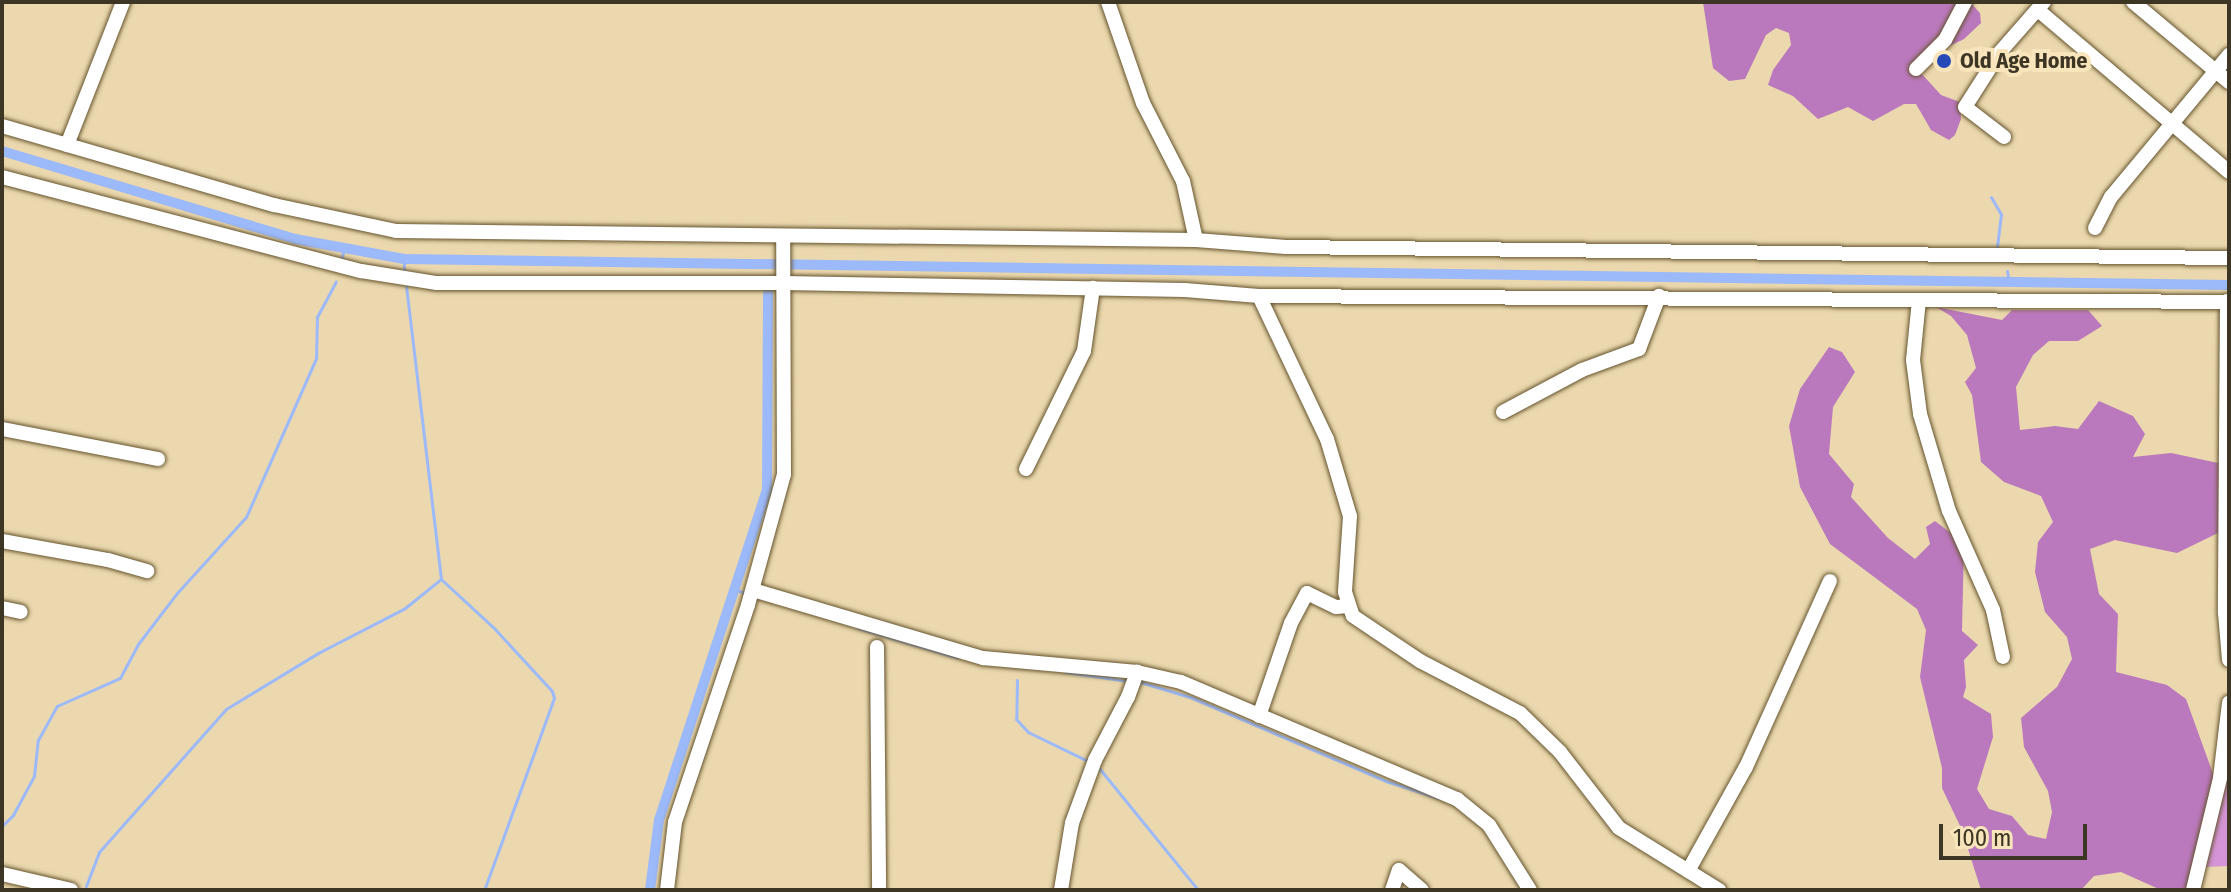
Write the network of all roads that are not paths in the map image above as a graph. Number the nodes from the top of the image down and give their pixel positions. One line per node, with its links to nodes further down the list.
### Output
1 (123, 2): 13 (street)
2 (1108, 2): 17 (street)
3 (1965, 2): 7 (street)
4 (2133, 2): 8 (street)
5 (2041, 6): 10 (street); 12 (street)
6 (2229, 55): 8 (street)
7 (1916, 69)
8 (2217, 72): 9 (street); 10 (street)
9 (2229, 82)
10 (2175, 123): 14 (street); 16 (street)
11 (2, 126): 13 (street)
12 (2004, 137)
13 (67, 145): 18 (street)
14 (2229, 172)
15 (2, 177): 20 (street)
16 (2095, 228)
17 (1196, 240): 18 (street); 19 (street)
18 (783, 241): 20 (street)
19 (2229, 258)
20 (783, 283): 21 (street); 33 (street)
21 (1093, 288): 22 (street); 29 (street)
22 (1259, 296): 23 (street); 34 (street)
23 (1659, 296): 24 (street); 26 (street)
24 (1919, 300): 25 (street); 38 (street)
25 (2228, 302): 39 (street)
26 (1503, 412)
27 (2, 429): 28 (street)
28 (158, 459)
29 (1026, 469)
30 (2, 541): 31 (street)
31 (147, 571)
32 (1830, 581): 43 (street)
33 (751, 596): 40 (street); 46 (street)
34 (1349, 606): 42 (street); 43 (street)
35 (2, 608): 36 (street)
36 (21, 612)
37 (877, 647): 47 (street)
38 (2003, 657)
39 (2229, 660)
40 (1134, 678): 42 (street); 48 (street)
41 (2229, 703): 53 (street)
42 (1259, 716): 51 (street)
43 (1688, 871): 52 (street)
44 (2, 874): 45 (street)
45 (71, 890)
46 (667, 890)
47 (879, 890)
48 (1061, 890)
49 (1392, 890): 50 (street)
50 (1422, 890)
51 (1530, 890)
52 (1719, 890)
53 (2193, 890)

